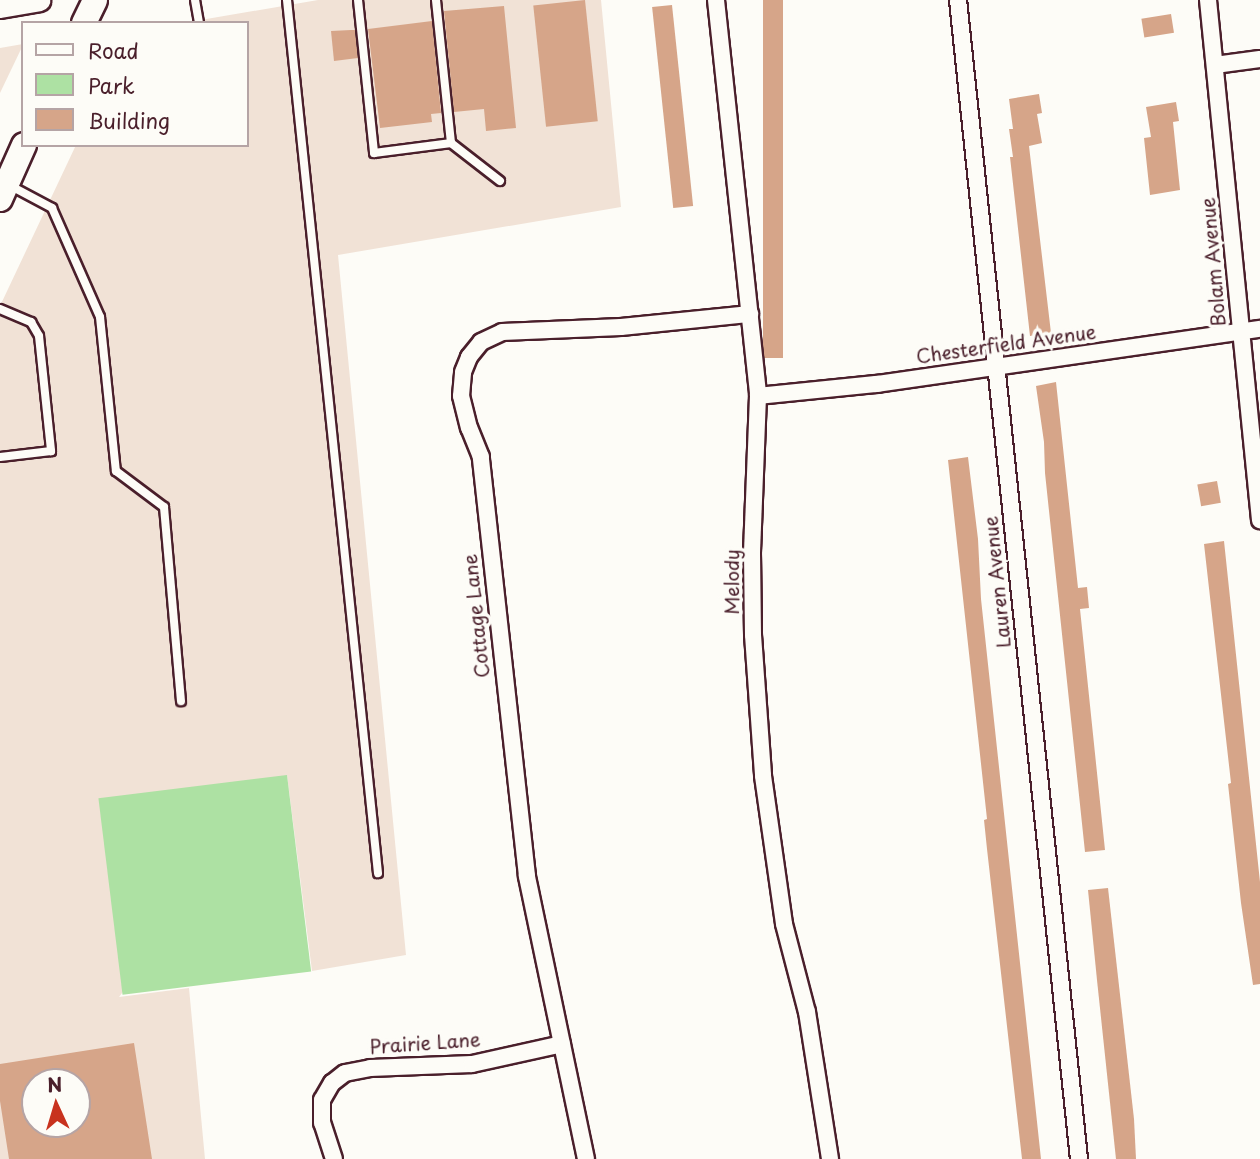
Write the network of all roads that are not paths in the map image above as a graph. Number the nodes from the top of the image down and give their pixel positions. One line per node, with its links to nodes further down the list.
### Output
1 (95, 0): 9 (main road)
2 (195, 0): 10 (lane)
3 (287, 0): 26 (lane)
4 (358, 0): 13 (lane)
5 (436, 0): 13 (lane)
6 (716, 0): 18 (street, Melody)
7 (958, 0): 21 (street, Lauren Avenue)
8 (1208, 0): 12 (street, Bolam Avenue)
9 (85, 21)
10 (199, 21)
11 (1260, 58): 12 (street)
12 (1215, 65): 20 (street, Bolam Avenue)
13 (450, 143): 15 (lane)
14 (23, 147): 16 (main road)
15 (500, 181)
16 (3, 191): 25 (lane)
17 (0, 309): 23 (lane)
18 (750, 314): 22 (street, Melody); 27 (street, Cottage Lane)
19 (1260, 329): 20 (street, Chesterfield Avenue)
20 (1241, 332): 21 (street, Chesterfield Avenue); 24 (street, Bolam Avenue)
21 (995, 365): 22 (street, Chesterfield Avenue); 31 (street, Lauren Avenue)
22 (758, 396): 30 (street, Melody)
23 (0, 457)
24 (1260, 520)
25 (181, 701)
26 (378, 873)
27 (562, 1044): 28 (street, Prairie Lane); 29 (street, Cottage Lane)
28 (334, 1159)
29 (586, 1159)
30 (830, 1159)
31 (1079, 1159)

